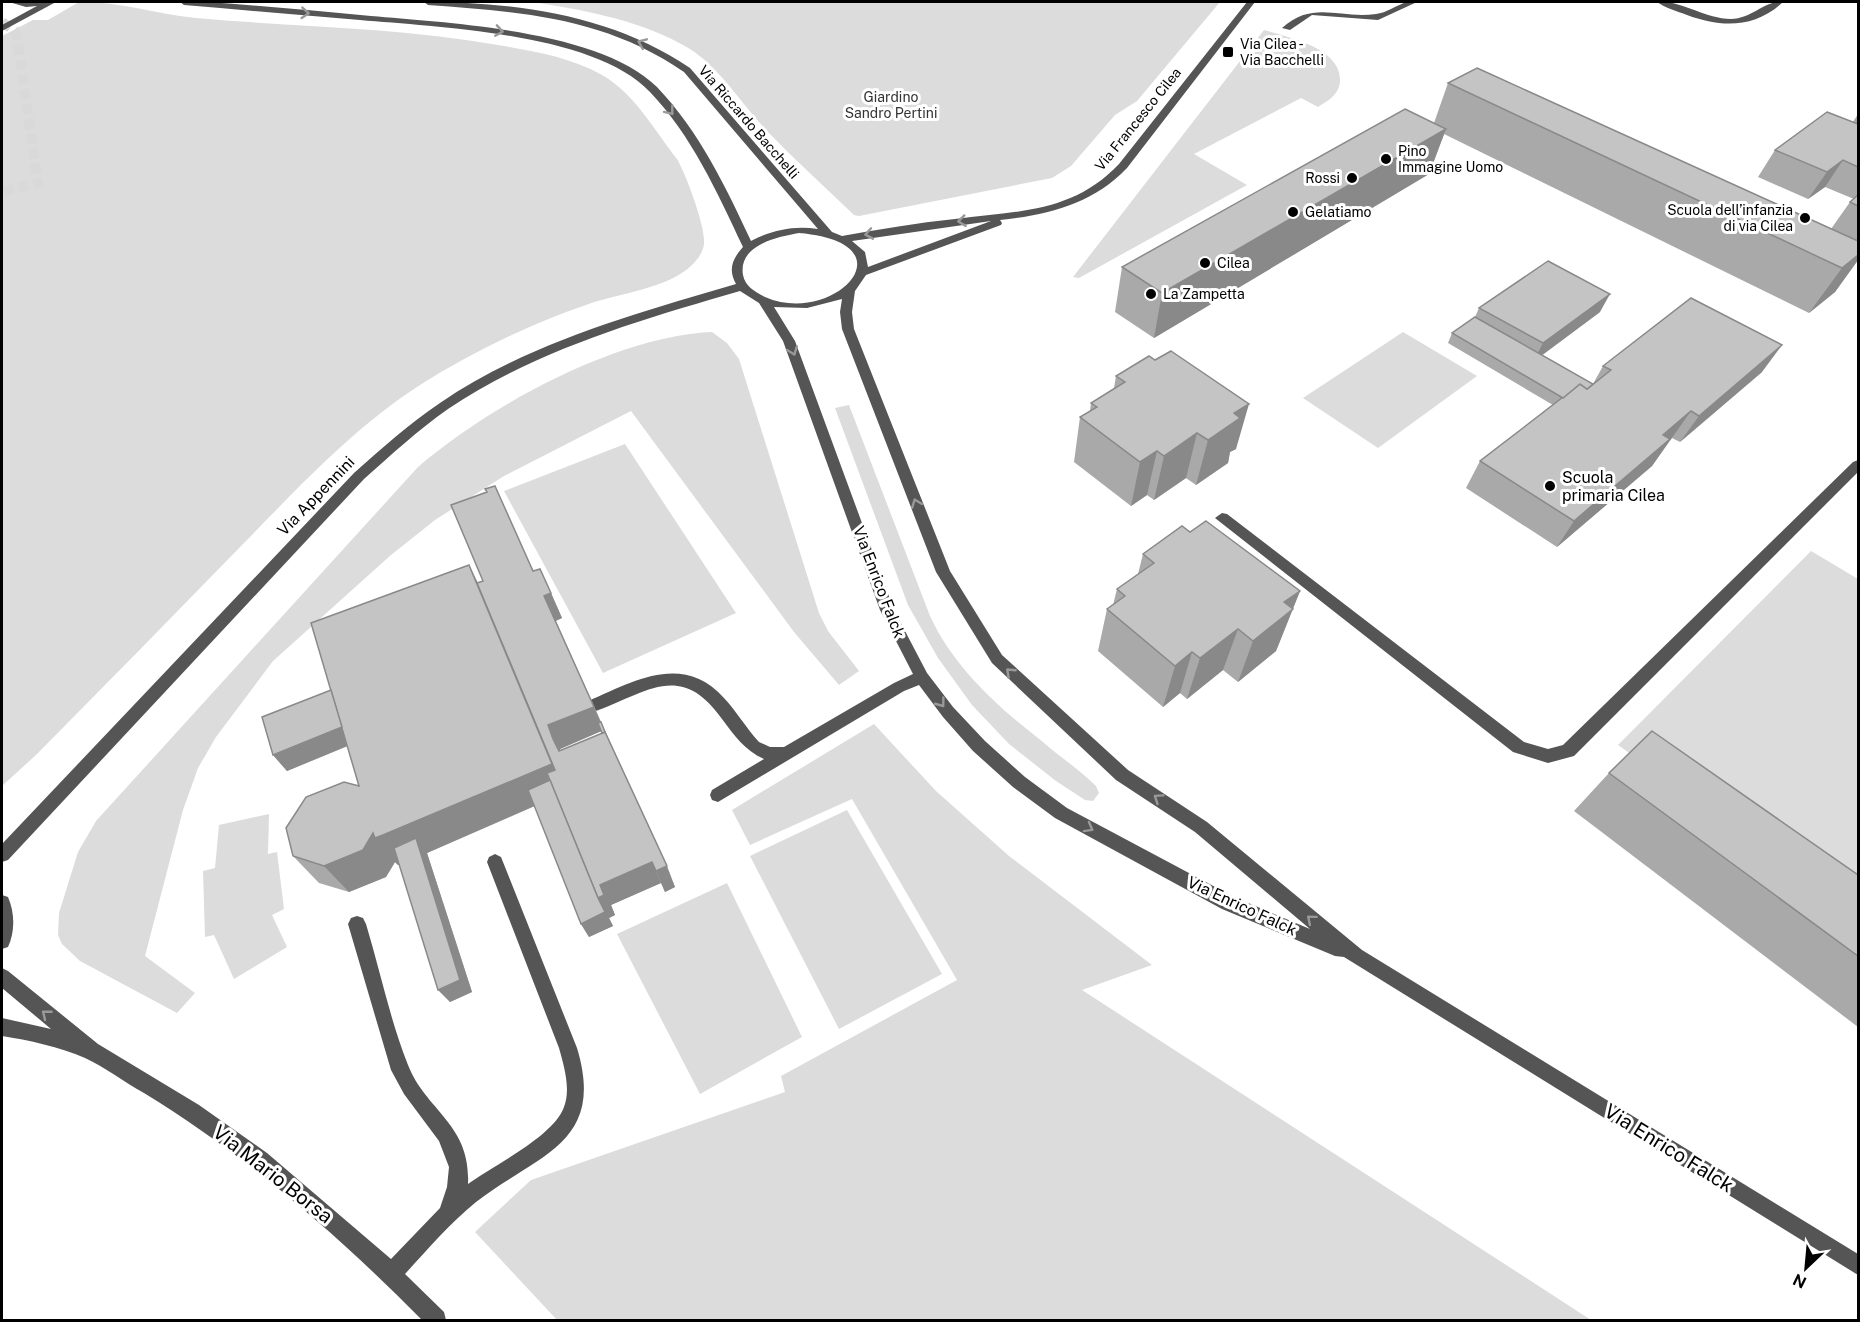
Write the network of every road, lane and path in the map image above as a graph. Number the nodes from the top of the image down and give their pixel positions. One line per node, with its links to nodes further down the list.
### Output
1 (12, 2): 2 (street)
2 (52, 2): 9 (street)
3 (184, 2): 14 (street, one-way to 14)
4 (428, 2): 12 (street, Via Riccardo Bacchelli, one-way to 4)
5 (1251, 2): 11 (street, Via Francesco Cilea)
6 (1413, 2): 10 (street)
7 (1661, 2): 8 (street)
8 (1779, 2)
9 (2, 28)
10 (1287, 28)
11 (1020, 214): 13 (street, Via Francesco Cilea, one-way to 13); 15 (street, Via Francesco Cilea)
12 (827, 233): 13 (street); 14 (street)
13 (842, 239): 15 (street)
14 (749, 248): 16 (street)
15 (862, 273): 17 (street)
16 (743, 286): 18 (street); 25 (street, Via Appennini)
17 (850, 289): 18 (street); 30 (street, Via Enrico Falck, one-way to 17)
18 (763, 300): 21 (street, Via Enrico Falck, one-way to 21)
19 (1858, 465): 20 (street)
20 (1222, 518)
21 (922, 677): 23 (street); 30 (street, Via Enrico Falck, one-way to 30)
22 (593, 706): 23 (street)
23 (790, 753): 24 (street)
24 (718, 795)
25 (2, 855)
26 (495, 862): 34 (street)
27 (2, 903): 29 (street)
28 (357, 924): 34 (street)
29 (2, 941)
30 (1356, 956): 35 (street, Via Enrico Falck)
31 (2, 977): 33 (street, Via Mario Borsa, one-way to 31)
32 (2, 1027): 33 (street, Via Mario Borsa)
33 (91, 1051): 36 (street, Via Mario Borsa)
34 (447, 1215): 36 (street)
35 (1858, 1265)
36 (390, 1275): 37 (street, Via Mario Borsa)
37 (436, 1320)

